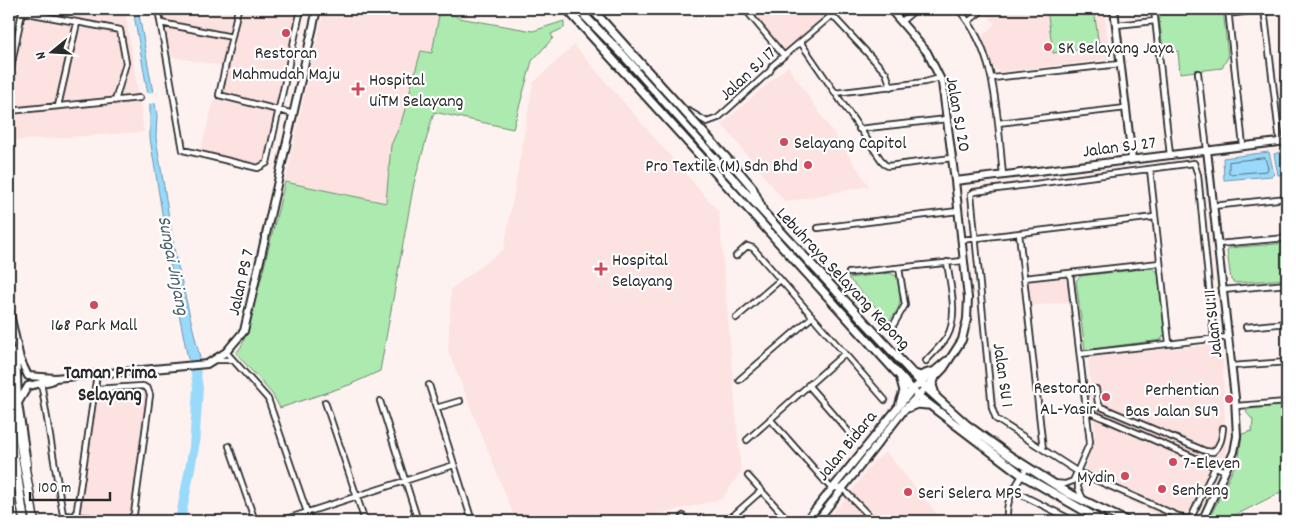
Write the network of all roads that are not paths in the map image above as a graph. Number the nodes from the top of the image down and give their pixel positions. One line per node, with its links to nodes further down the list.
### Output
1 (158, 9): 25 (street)
2 (238, 9): 27 (street)
3 (301, 9): 43 (street)
4 (317, 9): 44 (street, Jalan PS 7)
5 (567, 9): 103 (main road, Lebuhraya Selayang Kepong)
6 (578, 9): 39 (main road, Lebuhraya Selayang Kepong)
7 (592, 9): 61 (main road, bridge)
8 (745, 9): 20 (street)
9 (759, 9): 20 (street)
10 (840, 9): 19 (street, Jalan SJ 17)
11 (890, 9): 21 (street, Jalan SJ 20)
12 (916, 9): 21 (street)
13 (958, 9): 23 (street)
14 (984, 9): 23 (street)
15 (1114, 9): 26 (street)
16 (1154, 9): 22 (street)
17 (1264, 9): 18 (street); 49 (street)
18 (1228, 11): 50 (street)
19 (832, 15): 28 (street, Jalan SJ 17); 35 (street)
20 (751, 16): 29 (street)
21 (902, 21): 33 (street, Jalan SJ 20)
22 (1155, 21): 26 (street); 52 (street)
23 (970, 22): 34 (street)
24 (77, 23): 32 (street); 38 (street); 40 (street)
25 (161, 23): 27 (street); 43 (street)
26 (1116, 25): 30 (street)
27 (232, 37): 43 (street)
28 (801, 43): 29 (street, Jalan SJ 17); 36 (street)
29 (784, 56): 39 (street, Jalan SJ 17)
30 (1120, 64): 34 (street); 41 (street)
31 (1198, 73): 51 (street)
32 (9, 78)
33 (940, 78): 35 (street); 45 (street, Jalan SJ 20)
34 (993, 78): 46 (street)
35 (891, 86): 36 (street)
36 (834, 93): 47 (street)
37 (140, 98): 38 (street)
38 (115, 101): 40 (street)
39 (665, 102): 61 (main road, Lebuhraya Selayang Kepong)
40 (58, 106): 42 (street)
41 (1126, 108): 46 (street); 54 (street)
42 (9, 111)
43 (278, 111): 44 (street)
44 (294, 114): 89 (street, Jalan PS 7)
45 (947, 120): 47 (street); 53 (street, Jalan SJ 20)
46 (998, 123): 56 (street)
47 (859, 129): 53 (street)
48 (1287, 141): 49 (street, Jalan SJ 27)
49 (1280, 142): 50 (street, Jalan SJ 27)
50 (1243, 146): 51 (street, Jalan SJ 27)
51 (1207, 150): 52 (street, Jalan SJ 27); 59 (street, Jalan SU 11)
52 (1170, 155): 54 (street, Jalan SJ 27)
53 (952, 158): 57 (street, Jalan SJ 20)
54 (1132, 160): 56 (street, Jalan SJ 27)
55 (1150, 169): 62 (street); 65 (street, Jalan SU 1); 87 (street)
56 (1003, 175): 57 (street, Jalan SJ 27)
57 (955, 180): 60 (street, Jalan SJ 20)
58 (1287, 198): 59 (street)
59 (1214, 206): 68 (street, Jalan SU 11)
60 (958, 211): 63 (street); 67 (street, Jalan SJ 20)
61 (762, 212): 99 (main road, Lebuhraya Selayang Kepong)
62 (1155, 216): 64 (street); 72 (street)
63 (818, 228)
64 (1019, 233): 65 (street); 76 (street)
65 (975, 238): 67 (street); 133 (street, Jalan SU 1)
66 (1287, 238): 68 (street)
67 (961, 240): 70 (street, Jalan SJ 20)
68 (1218, 244): 79 (street, Jalan SU 11)
69 (736, 256): 77 (street)
70 (963, 260): 71 (street); 101 (street, Jalan SJ 20)
71 (947, 262): 73 (street); 96 (street)
72 (1160, 263): 75 (street); 90 (street)
73 (899, 268): 74 (street); 85 (street)
74 (848, 273)
75 (1070, 273): 76 (street); 93 (street)
76 (1024, 278): 133 (street)
77 (779, 281): 81 (street); 82 (street)
78 (1287, 284): 79 (street)
79 (1223, 290): 86 (street, Jalan SU 11)
80 (9, 309): 88 (street)
81 (812, 317): 92 (street); 105 (street)
82 (736, 318)
83 (1287, 323): 84 (street)
84 (1246, 327)
85 (891, 329)
86 (1228, 337): 87 (street); 98 (street, Jalan SU 11)
87 (1214, 338): 90 (street)
88 (16, 339): 104 (street); 121 (street)
89 (233, 344): 91 (street, Jalan PS 7); 95 (street)
90 (1169, 344): 93 (street)
91 (226, 352): 94 (street, Jalan PS 7); 95 (street)
92 (844, 354): 109 (street); 116 (street)
93 (1080, 354): 113 (street)
94 (216, 360): 95 (street); 100 (street, Jalan PS 7)
95 (234, 360): 150 (street)
96 (926, 361)
97 (1287, 362): 98 (street)
98 (1232, 366): 124 (street, Jalan SU 11)
99 (912, 373): 101 (main road); 106 (main road, Lebuhraya Selayang Kepong)
100 (97, 374): 104 (street, Jalan PS 7); 111 (street)
101 (934, 375): 106 (street, Jalan Bidara); 110 (street, Jalan Bidara); 115 (main road)
102 (9, 376): 141 (highway)
103 (900, 377): 112 (main road, Lebuhraya Selayang Kepong); 123 (main road)
104 (56, 378): 107 (street, Jalan PS 7)
105 (739, 380)
106 (920, 381): 110 (main road, Lebuhraya Selayang Kepong); 112 (street, Jalan Bidara)
107 (41, 382): 121 (street, Jalan PS 7); 151 (street)
108 (429, 385): 125 (street)
109 (808, 385): 127 (street); 130 (street)
110 (926, 388): 114 (street, Jalan Bidara); 115 (main road, Lebuhraya Selayang Kepong)
111 (95, 389): 152 (street); 157 (street)
112 (912, 390): 114 (main road, Lebuhraya Selayang Kepong); 123 (street, Jalan Bidara)
113 (1084, 390): 126 (street); 129 (street)
114 (918, 396): 122 (main road, Lebuhraya Selayang Kepong); 123 (street, Jalan Bidara)
115 (936, 396): 136 (main road, Lebuhraya Selayang Kepong)
116 (884, 400)
117 (380, 401): 142 (street)
118 (460, 401): 125 (street)
119 (325, 402): 148 (street)
120 (1287, 402): 124 (street)
121 (18, 403): 141 (street)
122 (928, 405): 123 (main road); 139 (main road, Lebuhraya Selayang Kepong)
123 (902, 406): 144 (street, Jalan Bidara); 145 (street, Jalan Bidara)
124 (1236, 406): 137 (street, Jalan SU 11)
125 (436, 408): 134 (street)
126 (1087, 411): 135 (street); 138 (street)
127 (770, 419): 131 (street); 144 (street)
128 (9, 424): 154 (highway)
129 (1223, 428)
130 (855, 438)
131 (746, 440)
132 (229, 446): 158 (street)
133 (1043, 449): 138 (street, Jalan SU 1)
134 (454, 465): 142 (street); 163 (street)
135 (1215, 467): 137 (street); 138 (street, Jalan SU 1)
136 (1027, 468): 139 (street); 143 (main road, Lebuhraya Selayang Kepong)
137 (1225, 471): 174 (street, Jalan SU 11)
138 (1078, 472): 143 (street); 149 (street)
139 (1022, 475): 146 (street); 172 (main road, Lebuhraya Selayang Kepong)
140 (748, 476): 147 (street)
141 (27, 477): 155 (highway)
142 (405, 481): 148 (street); 162 (street)
143 (1052, 484): 149 (main road, Lebuhraya Selayang Kepong)
144 (831, 488): 145 (street); 167 (street, Jalan Bidara)
145 (843, 489): 168 (street, Jalan Bidara); 169 (street)
146 (1012, 490): 170 (street); 171 (street)
147 (762, 491): 165 (street); 166 (street)
148 (357, 496): 150 (street); 161 (street)
149 (1084, 501): 173 (main road, Lebuhraya Selayang Kepong)
150 (307, 512): 159 (street); 160 (street)
151 (64, 515): 152 (street); 156 (street)
152 (76, 516): 157 (street)
153 (682, 516): 164 (street)
154 (24, 521)
155 (34, 521)
156 (64, 521)
157 (123, 521)
158 (255, 521)
159 (280, 521)
160 (310, 521)
161 (365, 521)
162 (418, 521)
163 (472, 521)
164 (687, 521)
165 (727, 521)
166 (790, 521)
167 (806, 521)
168 (817, 521)
169 (874, 521)
170 (1007, 521)
171 (1074, 521)
172 (1102, 521)
173 (1126, 521)
174 (1202, 521)

